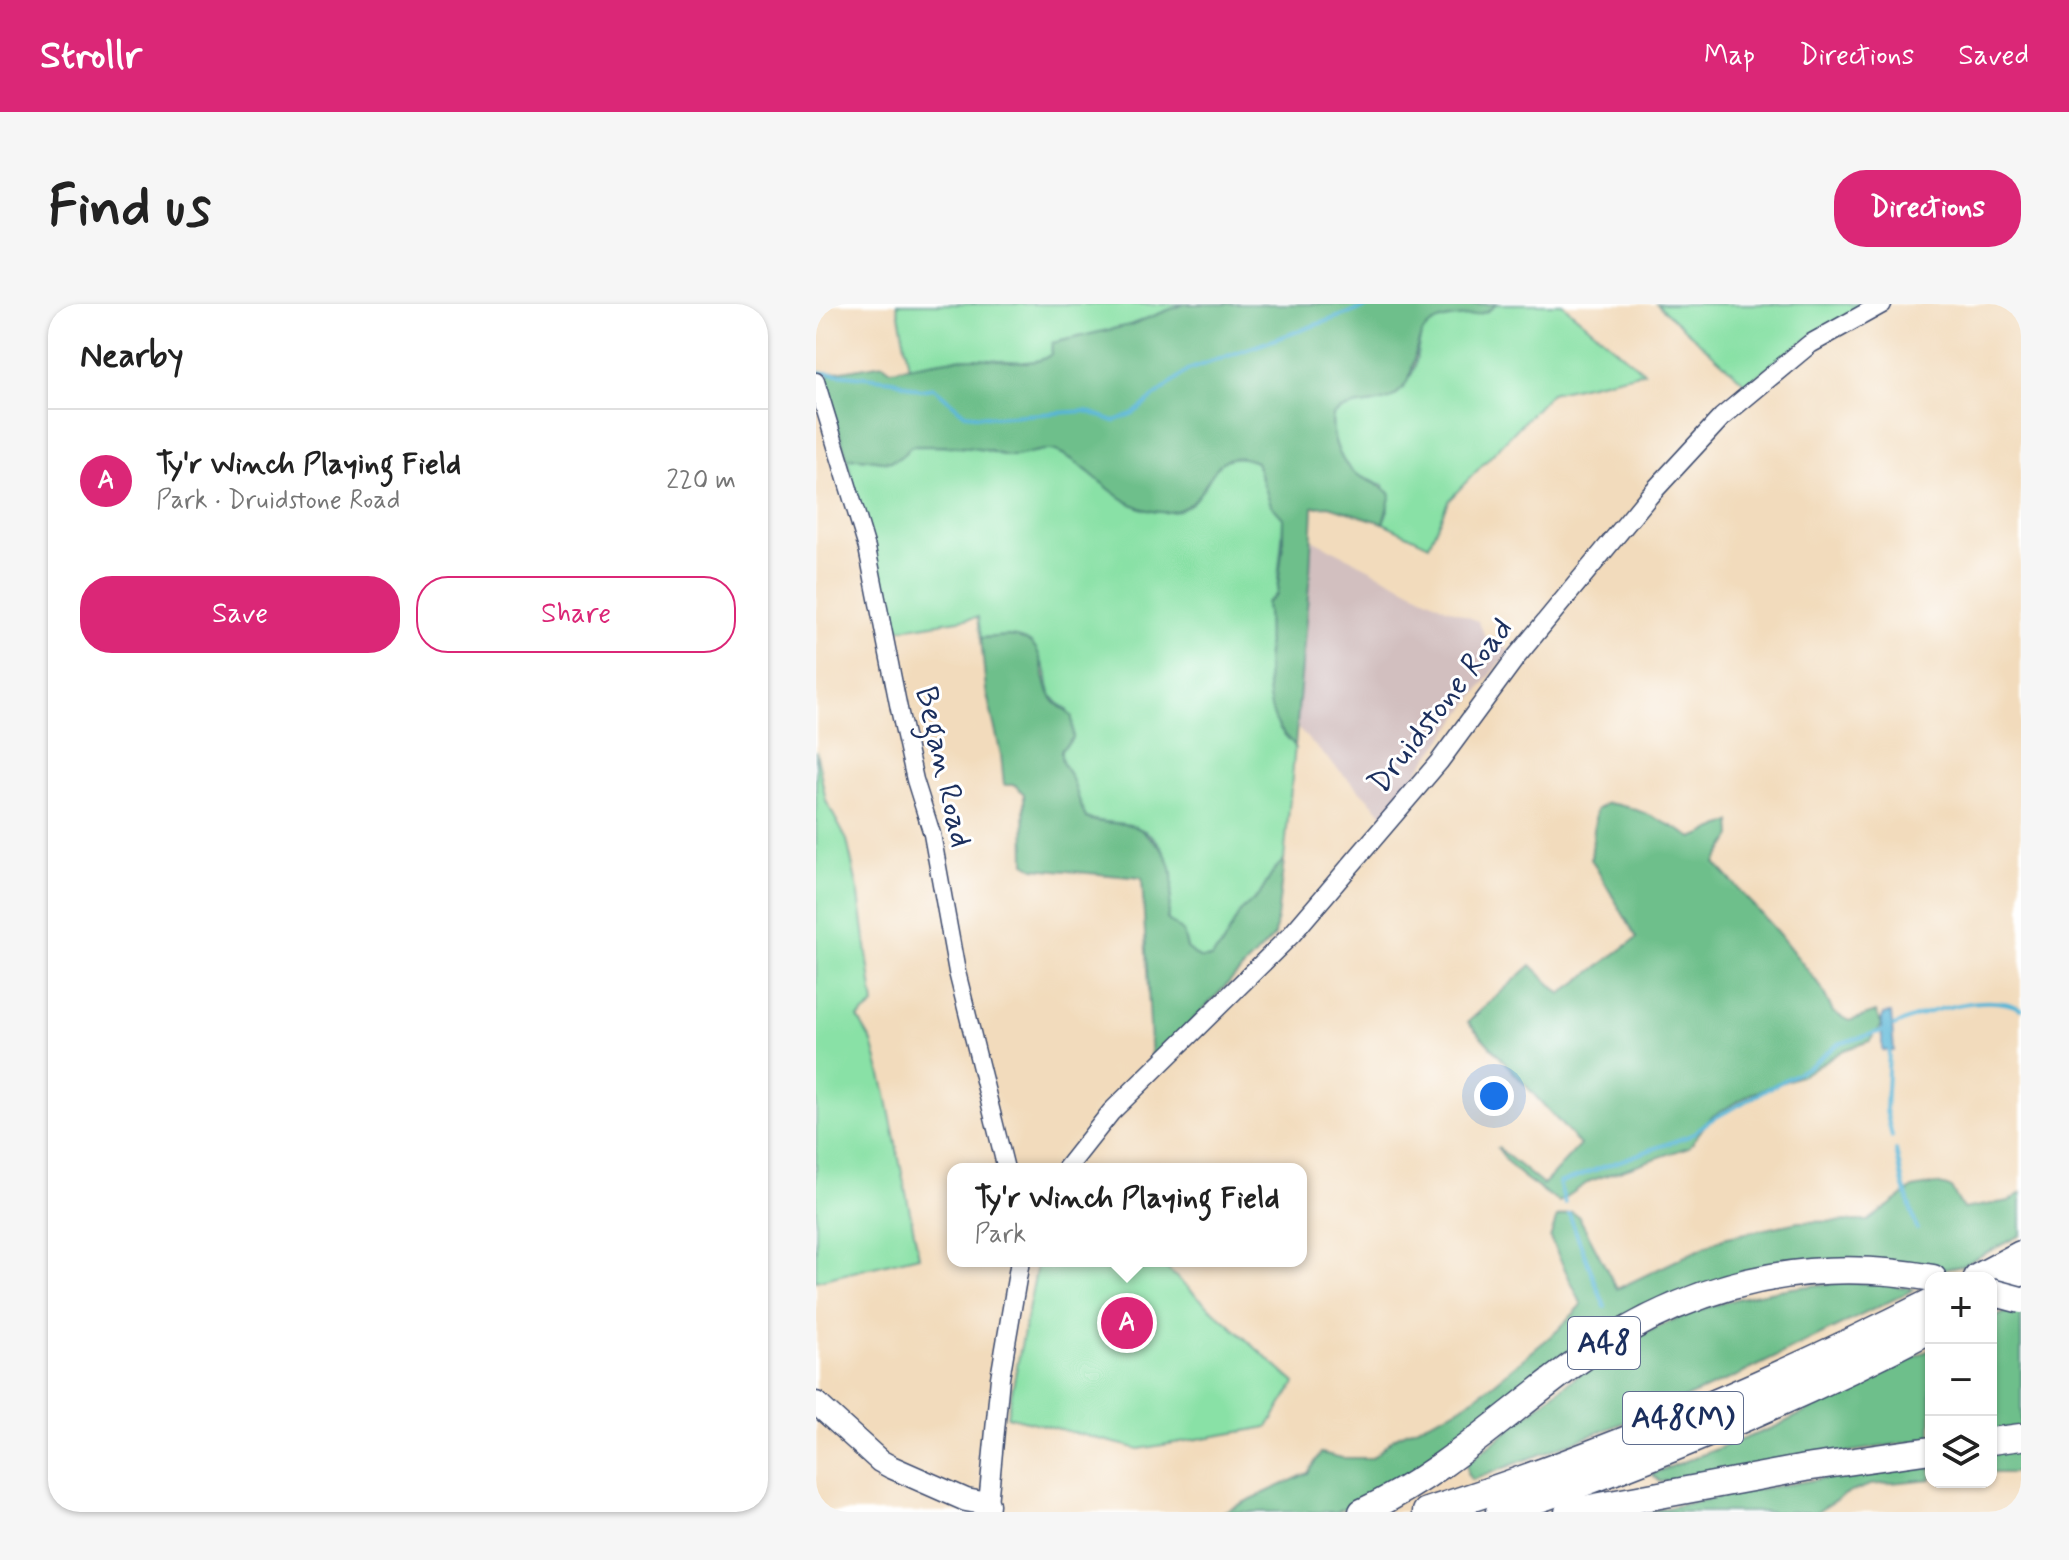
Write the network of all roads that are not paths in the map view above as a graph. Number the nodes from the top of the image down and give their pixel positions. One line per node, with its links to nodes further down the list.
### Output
1 (1882, 304): 4 (street, Druidstone Road)
2 (816, 381): 3 (street, Began Road)
3 (1005, 1163)
4 (1071, 1163)
5 (2021, 1255): 7 (highway)
6 (1019, 1267): 19 (street)
7 (1989, 1272)
8 (1925, 1277): 20 (highway, A48)
9 (2021, 1281): 10 (highway)
10 (1997, 1291)
11 (1997, 1295): 12 (highway, bridge)
12 (2021, 1300)
13 (1925, 1306): 21 (highway, A48(M))
14 (1925, 1331): 22 (highway, A48(M))
15 (816, 1403): 19 (main road)
16 (2021, 1437): 17 (highway)
17 (1997, 1440)
18 (1925, 1451): 23 (highway)
19 (987, 1508)
20 (1362, 1512)
21 (1427, 1512)
22 (1500, 1512)
23 (1568, 1512)

